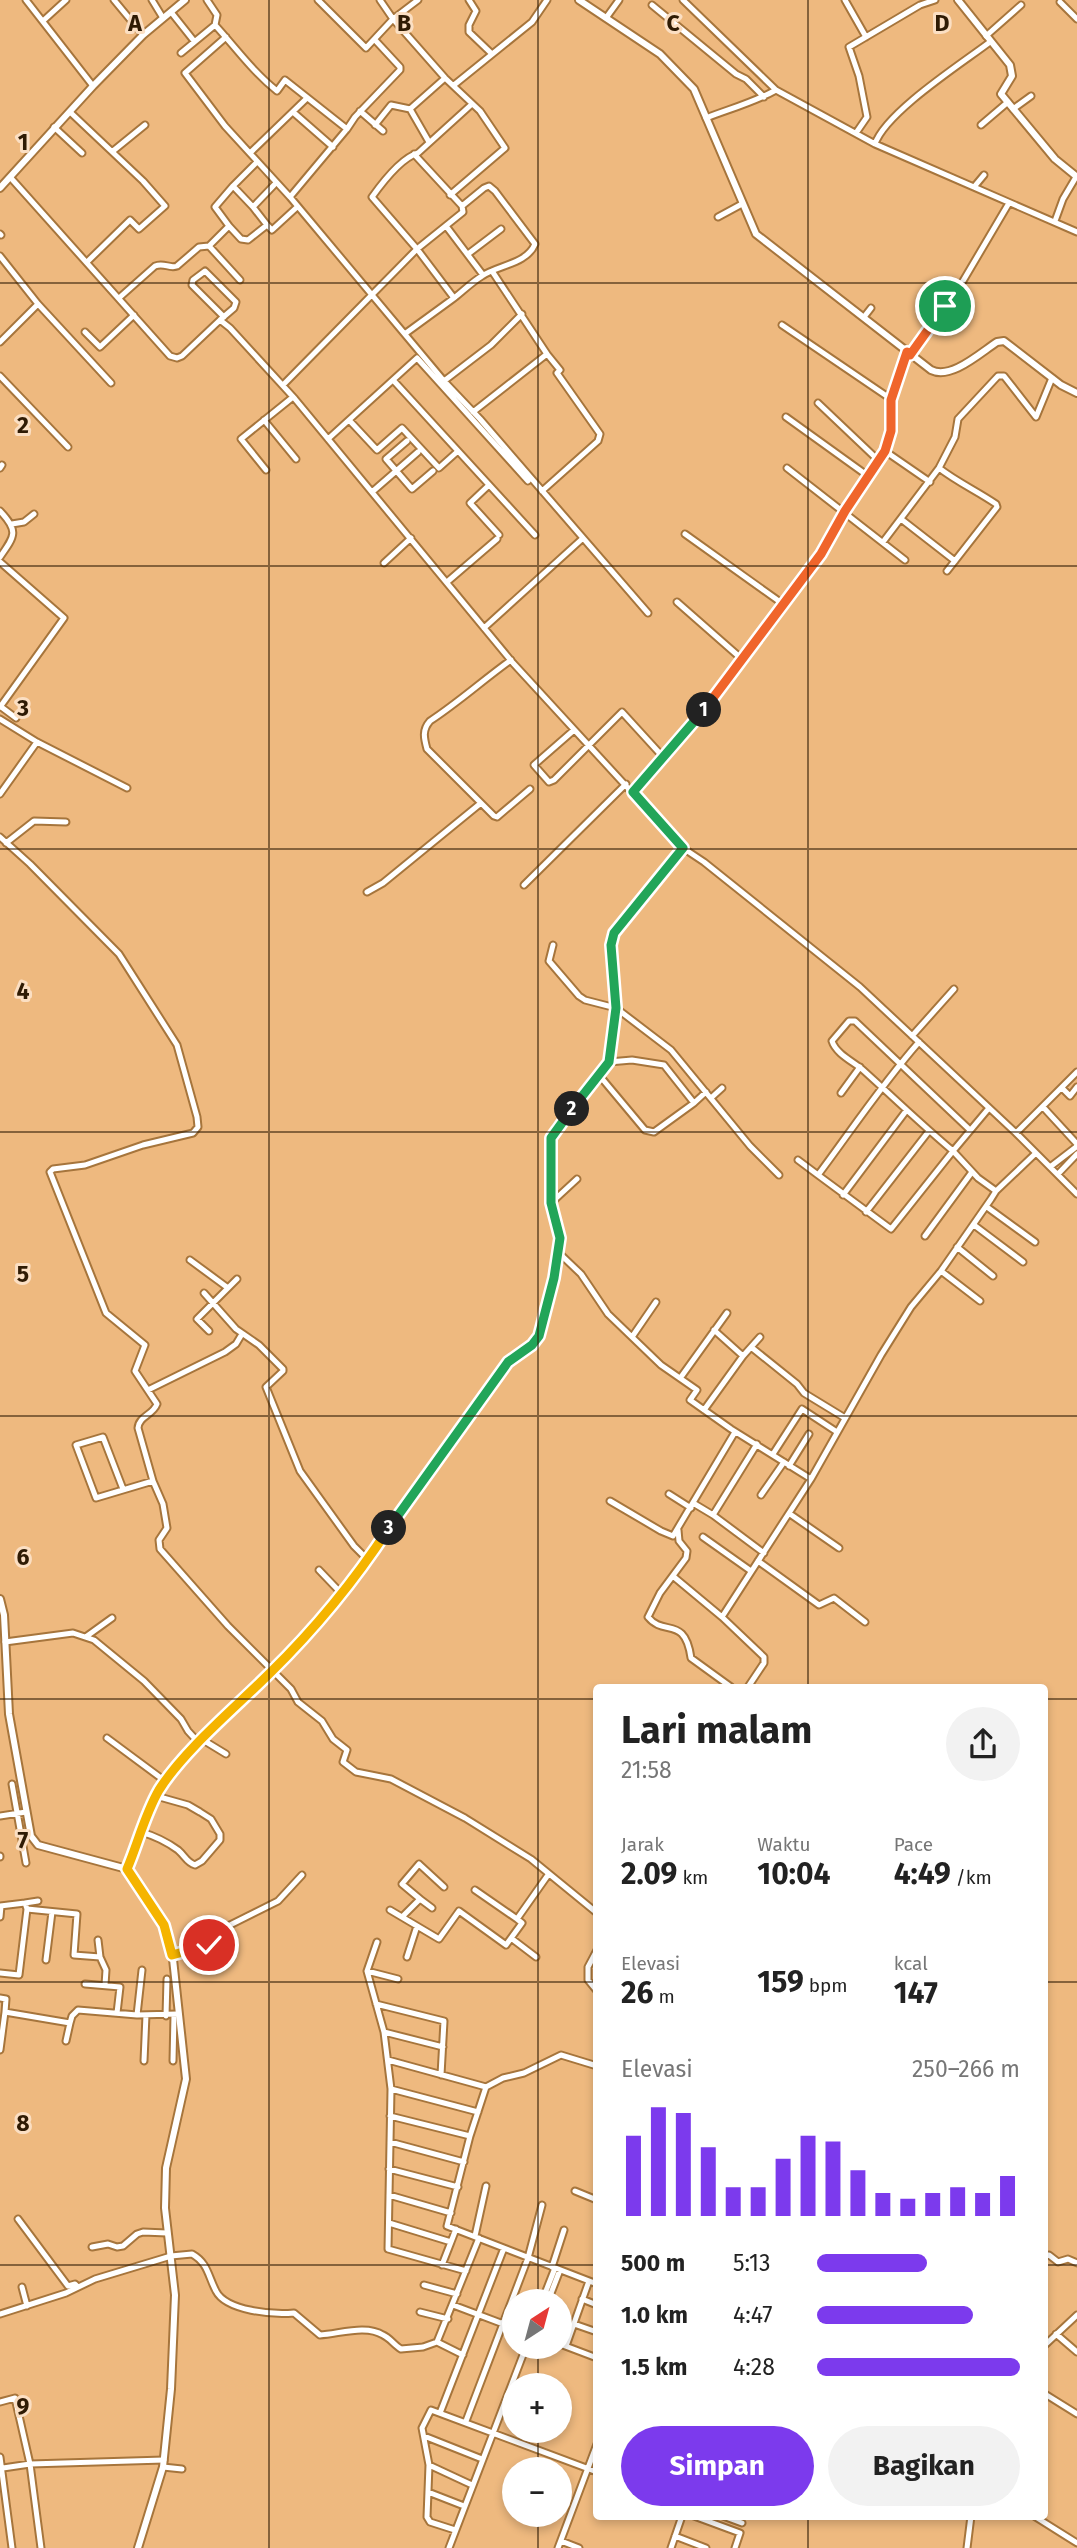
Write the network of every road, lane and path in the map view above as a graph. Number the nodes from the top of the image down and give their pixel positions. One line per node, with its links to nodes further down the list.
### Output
1 (26, 0): 28 (street)
2 (66, 0): 28 (street)
3 (114, 0): 30 (street)
4 (152, 0): 24 (street)
5 (185, 0): 23 (street)
6 (207, 0): 29 (street)
7 (318, 0): 22 (street)
8 (333, 0): 22 (street)
9 (380, 0): 26 (street)
10 (418, 0): 26 (street)
11 (469, 0): 37 (street)
12 (547, 0): 37 (street)
13 (579, 0): 25 (street)
14 (619, 0): 25 (street)
15 (683, 0): 41 (street)
16 (845, 0): 32 (street)
17 (935, 0): 32 (street)
18 (958, 0): 33 (street)
19 (1060, 2): 27 (street)
20 (652, 5): 43 (street)
21 (1021, 5): 33 (street)
22 (325, 7): 34 (street)
23 (171, 12): 24 (street); 35 (street)
24 (163, 18): 30 (street)
25 (606, 18): 52 (street)
26 (393, 19): 34 (street); 38 (street)
27 (1077, 19)
28 (44, 20): 40 (street)
29 (215, 25): 31 (street); 35 (street)
30 (144, 34): 40 (street)
31 (226, 37): 44 (street); 65 (street)
32 (866, 37): 59 (street)
33 (988, 39): 45 (street); 61 (street)
34 (375, 40): 49 (street)
35 (194, 41): 36 (street)
36 (181, 53)
37 (492, 54): 39 (street)
38 (445, 78): 39 (street); 47 (street)
39 (454, 85): 46 (street)
40 (93, 86): 50 (street)
41 (776, 90): 43 (street); 59 (street)
42 (1031, 96): 48 (street)
43 (764, 97): 52 (street)
44 (307, 98): 51 (street); 57 (street)
45 (1008, 102): 48 (street); 55 (street)
46 (472, 104): 60 (street); 75 (street)
47 (410, 109): 54 (street); 60 (street)
48 (1013, 109): 70 (street)
49 (360, 111): 54 (street); 57 (street)
50 (70, 112): 56 (street); 63 (street)
51 (293, 112): 62 (street); 65 (street)
52 (706, 118): 78 (street)
53 (145, 125): 63 (street)
54 (375, 125): 58 (street)
55 (981, 125)
56 (54, 127): 64 (street); 69 (street)
57 (347, 128): 62 (street)
58 (383, 131)
59 (856, 133): 61 (street)
60 (429, 142): 66 (street)
61 (875, 144): 73 (street)
62 (333, 147): 76 (street)
63 (113, 151): 93 (street)
64 (82, 153)
65 (250, 153): 76 (street)
66 (414, 154): 75 (street); 90 (street)
67 (255, 164): 72 (street)
68 (984, 175): 73 (street)
69 (10, 177): 74 (street); 93 (street)
70 (1076, 180): 83 (street)
71 (274, 185): 80 (street)
72 (233, 186): 80 (street); 85 (street)
73 (974, 187): 77 (street)
74 (0, 188)
75 (450, 195): 79 (street)
76 (290, 197): 97 (street)
77 (1009, 203): 83 (street); 112 (street)
78 (742, 204): 82 (street); 104 (street)
79 (461, 206): 86 (street); 94 (street)
80 (253, 207): 84 (street)
81 (296, 208): 84 (street)
82 (718, 217)
83 (1055, 221): 88 (street)
84 (267, 225): 85 (street)
85 (229, 226): 89 (street)
86 (446, 226): 90 (street); 91 (street)
87 (501, 229): 91 (street)
88 (1077, 232)
89 (209, 246): 96 (street); 98 (street)
90 (416, 248): 97 (street); 99 (street)
91 (468, 254): 95 (street)
92 (0, 256): 100 (street)
93 (87, 262): 98 (street)
94 (492, 271): 95 (street); 102 (street)
95 (482, 275): 99 (street)
96 (240, 280)
97 (372, 293): 108 (street); 119 (street)
98 (119, 298): 103 (street)
99 (454, 298): 108 (street)
100 (38, 304): 109 (street); 113 (street)
101 (871, 308): 104 (street)
102 (522, 314): 111 (street); 117 (street)
103 (134, 315): 105 (street); 110 (street)
104 (864, 317): 112 (street)
105 (222, 319): 105 (street); 119 (street)
106 (782, 326): 122 (street)
107 (85, 332): 110 (street)
108 (406, 333): 117 (street)
109 (0, 342)
110 (100, 347): 113 (street)
111 (547, 354): 124 (street); 145 (street)
112 (909, 354): 115 (street); 122 (street)
113 (88, 359): 118 (street)
114 (0, 376): 130 (street)
115 (1052, 378): 120 (street); 137 (street)
116 (393, 380): 127 (street); 131 (street); 142 (street)
117 (444, 381): 124 (street)
118 (111, 383)
119 (283, 385): 121 (street)
120 (1077, 393)
121 (293, 397): 126 (street); 128 (street)
122 (891, 400): 132 (street)
123 (818, 403): 135 (street)
124 (473, 412): 145 (street)
125 (786, 417): 141 (street)
126 (264, 420): 134 (street); 138 (street)
127 (349, 420): 128 (street); 131 (street)
128 (327, 439): 146 (street)
129 (407, 441): 139 (street)
130 (68, 447)
131 (458, 451): 144 (street)
132 (885, 451): 135 (street); 143 (street)
133 (418, 452): 139 (street)
134 (296, 459)
135 (878, 460): 141 (street)
136 (787, 468): 148 (street)
137 (939, 468): 143 (street); 159 (street)
138 (266, 470)
139 (396, 470): 140 (street); 146 (street)
140 (433, 471)
141 (868, 476): 148 (street)
142 (528, 481)
143 (930, 482): 150 (street)
144 (489, 485): 153 (street); 162 (street)
145 (542, 491): 155 (street)
146 (372, 492): 154 (street)
147 (0, 511): 151 (street)
148 (845, 511): 156 (street); 164 (street)
149 (34, 513): 151 (street)
150 (901, 519): 156 (street); 159 (street)
151 (12, 524): 157 (street)
152 (685, 534): 164 (street)
153 (535, 535)
154 (411, 538): 160 (street); 162 (street)
155 (582, 539): 165 (street); 166 (street)
156 (883, 542): 158 (street)
157 (0, 560): 169 (street)
158 (905, 560)
159 (955, 561): 161 (street)
160 (384, 563)
161 (947, 571)
162 (447, 582): 166 (street)
163 (677, 602): 168 (street)
164 (783, 604): 168 (street)
165 (648, 613)
166 (485, 628): 167 (street)
167 (511, 660): 172 (street); 181 (street)
168 (743, 660): 175 (street)
169 (0, 706): 170 (street)
170 (16, 718)
171 (0, 719): 173 (street)
172 (574, 730): 174 (street); 174 (street)
173 (37, 742): 177 (street); 180 (street)
174 (589, 747): 175 (street); 176 (street)
175 (664, 758): 179 (street)
176 (626, 784): 179 (street); 186 (street)
177 (127, 788)
178 (530, 789): 181 (street)
179 (633, 792): 185 (street)
180 (0, 794)
181 (481, 803): 187 (street)
182 (66, 822): 184 (street)
183 (0, 837): 184 (street)
184 (6, 843): 254 (street)
185 (683, 848): 190 (street); 191 (street)
186 (524, 885)
187 (367, 892)
188 (553, 945): 190 (street)
189 (954, 989): 191 (street)
190 (616, 1008): 193 (street); 202 (street)
191 (912, 1035): 192 (street)
192 (919, 1042): 194 (street); 207 (street)
193 (609, 1062): 197 (street); 205 (street)
194 (901, 1064): 195 (street); 200 (street); 209 (street)
195 (860, 1068): 200 (street); 203 (street)
196 (1077, 1072): 201 (street)
197 (599, 1075): 205 (street); 225 (street)
198 (1077, 1087): 201 (street)
199 (722, 1088): 204 (street)
200 (883, 1088): 208 (street); 220 (street)
201 (1062, 1088): 206 (street)
202 (706, 1091): 204 (street); 205 (street)
203 (841, 1093)
204 (711, 1098): 219 (street)
205 (694, 1103)
206 (1043, 1107): 211 (street); 216 (street)
207 (989, 1108): 209 (street); 211 (street)
208 (906, 1111): 210 (street); 224 (street)
209 (970, 1130): 212 (street)
210 (929, 1131): 212 (street); 227 (street)
211 (1016, 1133): 213 (street)
212 (953, 1151): 217 (street); 227 (street)
213 (1036, 1153): 216 (street); 222 (street)
214 (1077, 1154): 218 (street)
215 (798, 1160): 220 (street)
216 (1050, 1167): 218 (street)
217 (972, 1172): 222 (street); 229 (street)
218 (1058, 1174): 223 (street)
219 (779, 1175)
220 (818, 1175): 224 (street)
221 (577, 1179): 225 (street)
222 (996, 1191): 226 (street)
223 (1077, 1194)
224 (843, 1195): 227 (street)
225 (551, 1203): 232 (street)
226 (987, 1207): 228 (street); 230 (street)
227 (866, 1212)
228 (974, 1225): 231 (street); 234 (street)
229 (925, 1236)
230 (1035, 1242)
231 (957, 1247): 235 (street); 236 (street)
232 (558, 1253): 250 (street); 276 (street)
233 (190, 1260): 238 (street)
234 (1023, 1262)
235 (941, 1271): 240 (street); 256 (street)
236 (993, 1276)
237 (237, 1279): 238 (street)
238 (228, 1288): 242 (street)
239 (204, 1293): 242 (street)
240 (980, 1301)
241 (656, 1302): 250 (street)
242 (214, 1303): 244 (street); 248 (street)
243 (727, 1313): 246 (street)
244 (197, 1319): 245 (street); 247 (street)
245 (191, 1325)
246 (714, 1330): 252 (street); 253 (street)
247 (209, 1331)
248 (243, 1334): 254 (street); 276 (street)
249 (760, 1337): 251 (street)
250 (632, 1338): 253 (street)
251 (751, 1347): 252 (street); 256 (street)
252 (743, 1356): 255 (street)
253 (681, 1377): 255 (street)
254 (148, 1390): 264 (street)
255 (704, 1410): 257 (street)
256 (845, 1418): 258 (street)
257 (735, 1432): 260 (street); 269 (street)
258 (837, 1432): 261 (street); 263 (street)
259 (809, 1434): 262 (street)
260 (757, 1444): 261 (street); 271 (street)
261 (773, 1454): 262 (street)
262 (786, 1464): 263 (street); 267 (street)
263 (811, 1479): 270 (street)
264 (153, 1482): 265 (street); 290 (street)
265 (122, 1489): 265 (street)
266 (669, 1494): 269 (street)
267 (761, 1495)
268 (610, 1501): 272 (street)
269 (692, 1506): 271 (street); 272 (street)
270 (790, 1514): 274 (street); 275 (street)
271 (713, 1515): 275 (street)
272 (678, 1530): 280 (street)
273 (703, 1537): 279 (street)
274 (839, 1548)
275 (764, 1553): 277 (street)
276 (368, 1560): 281 (street)
277 (758, 1561): 279 (street); 286 (street)
278 (319, 1570): 281 (street)
279 (751, 1571): 284 (street)
280 (674, 1577): 284 (street); 292 (street)
281 (341, 1593): 290 (street)
282 (0, 1599): 283 (street)
283 (2, 1615): 288 (street)
284 (722, 1617): 293 (street)
285 (112, 1618): 287 (street)
286 (864, 1622)
287 (86, 1636): 288 (street); 295 (street)
288 (5, 1642): 289 (street)
289 (3, 1653): 291 (street)
290 (273, 1671): 295 (street); 307 (street)
291 (3, 1672): 300 (street)
292 (727, 1684)
293 (750, 1684)
294 (107, 1738): 297 (street)
295 (201, 1742): 296 (street); 297 (street)
296 (226, 1754)
297 (165, 1781): 299 (street)
298 (12, 1784): 301 (street)
299 (156, 1796): 303 (street); 303 (street)
300 (26, 1812): 301 (street); 305 (street)
301 (18, 1813): 302 (street); 304 (street)
302 (0, 1816)
303 (141, 1832): 305 (street)
304 (26, 1863)
305 (127, 1869): 325 (street)
306 (302, 1875): 325 (street)
307 (548, 1875): 316 (street); 320 (street)
308 (444, 1887): 310 (street)
309 (475, 1890): 320 (street)
310 (420, 1899): 314 (street); 319 (street)
311 (38, 1901): 313 (street)
312 (1, 1906): 313 (street); 318 (street)
313 (26, 1906): 317 (street); 333 (street)
314 (432, 1908)
315 (390, 1910): 319 (street)
316 (593, 1910)
317 (52, 1912): 328 (street); 330 (street)
318 (0, 1917)
319 (402, 1917): 321 (street)
320 (517, 1919): 322 (street)
321 (417, 1926): 322 (street); 326 (street)
322 (511, 1938): 327 (street)
323 (98, 1940): 328 (street)
324 (377, 1942): 332 (street)
325 (172, 1955): 343 (street)
326 (407, 1956)
327 (537, 1956)
328 (100, 1957): 337 (street)
329 (593, 1958): 338 (street)
330 (46, 1960)
331 (142, 1970): 344 (street)
332 (367, 1971): 335 (street); 340 (street)
333 (0, 1973)
334 (167, 1979): 346 (street)
335 (397, 1979)
336 (85, 1984): 337 (street)
337 (105, 1985): 342 (street)
338 (593, 1986)
339 (0, 1998): 341 (street)
340 (376, 2004): 349 (street); 351 (street)
341 (5, 2012): 347 (street); 348 (street)
342 (117, 2013): 344 (street); 347 (street)
343 (176, 2014): 346 (street); 355 (street); 377 (street)
344 (137, 2015): 345 (street)
345 (146, 2015): 346 (street); 354 (street)
346 (166, 2016)
347 (70, 2022): 350 (street)
348 (2, 2024): 352 (street)
349 (384, 2032): 351 (street); 353 (street)
350 (66, 2041)
351 (443, 2047): 357 (street)
352 (0, 2050)
353 (388, 2060): 357 (street); 359 (street)
354 (144, 2061)
355 (173, 2061)
356 (593, 2065): 358 (street)
357 (441, 2075): 358 (street)
358 (486, 2087): 360 (street)
359 (391, 2089): 360 (street); 361 (street)
360 (478, 2112): 362 (street)
361 (390, 2116): 362 (street); 363 (street)
362 (470, 2136): 364 (street)
363 (390, 2142): 364 (street); 365 (street)
364 (464, 2162): 367 (street)
365 (389, 2169): 367 (street); 369 (street)
366 (486, 2186): 378 (street)
367 (458, 2187): 372 (street)
368 (575, 2191): 370 (street)
369 (389, 2195): 372 (street); 374 (street)
370 (593, 2198)
371 (542, 2205): 384 (street)
372 (451, 2213): 375 (street)
373 (18, 2219): 393 (street)
374 (389, 2223): 379 (street); 386 (street)
375 (456, 2229): 378 (street); 379 (street)
376 (564, 2230): 387 (street)
377 (167, 2233): 380 (street); 382 (street)
378 (477, 2237): 381 (street); 388 (street)
379 (451, 2242): 386 (street)
380 (92, 2247)
381 (504, 2248): 384 (street); 404 (street)
382 (171, 2256): 393 (street); 412 (street); 429 (street)
383 (1048, 2256): 385 (street)
384 (528, 2258): 387 (street); 394 (street)
385 (1077, 2263)
386 (442, 2265): 388 (street)
387 (555, 2268): 389 (street); 395 (street); 396 (street)
388 (466, 2272): 397 (street)
389 (589, 2281): 390 (street); 398 (street)
390 (593, 2282)
391 (424, 2285): 397 (street)
392 (22, 2287): 401 (street)
393 (78, 2287): 401 (street)
394 (517, 2289)
395 (547, 2289)
396 (551, 2289)
397 (457, 2294): 400 (street)
398 (582, 2299): 399 (street); 408 (street)
399 (593, 2303)
400 (453, 2305): 404 (street); 406 (street)
401 (27, 2306): 403 (street)
402 (420, 2312): 406 (street)
403 (0, 2314)
404 (479, 2314): 407 (street); 416 (street)
405 (1077, 2315): 411 (street)
406 (448, 2319): 412 (street)
407 (502, 2323)
408 (573, 2324): 410 (street)
409 (502, 2329): 423 (street)
410 (593, 2331)
411 (1056, 2334): 413 (street); 415 (street)
412 (437, 2342): 416 (street)
413 (1048, 2342)
414 (572, 2348): 417 (street)
415 (1077, 2352)
416 (463, 2355): 421 (street)
417 (593, 2356)
418 (522, 2359): 424 (street)
419 (1048, 2396): 422 (street)
420 (0, 2402): 430 (street)
421 (440, 2413): 423 (street); 425 (street)
422 (1077, 2414)
423 (466, 2421): 424 (street)
424 (492, 2433): 428 (street); 433 (street)
425 (424, 2436): 428 (street); 431 (street)
426 (593, 2454): 433 (street)
427 (0, 2457): 432 (street)
428 (482, 2459): 436 (street)
429 (163, 2463): 430 (street); 434 (street); 451 (street)
430 (30, 2464): 432 (street); 450 (street)
431 (429, 2465): 436 (street); 437 (street)
432 (3, 2468): 449 (street)
433 (587, 2468): 435 (street); 447 (street)
434 (182, 2469)
435 (593, 2470)
436 (472, 2485): 438 (street)
437 (428, 2492): 438 (street); 444 (street)
438 (464, 2506): 444 (street)
439 (681, 2520): 446 (street)
440 (705, 2520): 445 (street)
441 (742, 2520): 445 (street)
442 (970, 2520): 458 (street)
443 (1040, 2520): 448 (street)
444 (455, 2530): 452 (street)
445 (740, 2533): 457 (street)
446 (675, 2536): 455 (street); 456 (street)
447 (561, 2541): 453 (street); 454 (street)
448 (1077, 2543)
449 (12, 2548)
450 (41, 2548)
451 (138, 2548)
452 (449, 2548)
453 (558, 2548)
454 (579, 2548)
455 (671, 2548)
456 (706, 2548)
457 (735, 2548)
458 (967, 2548)

